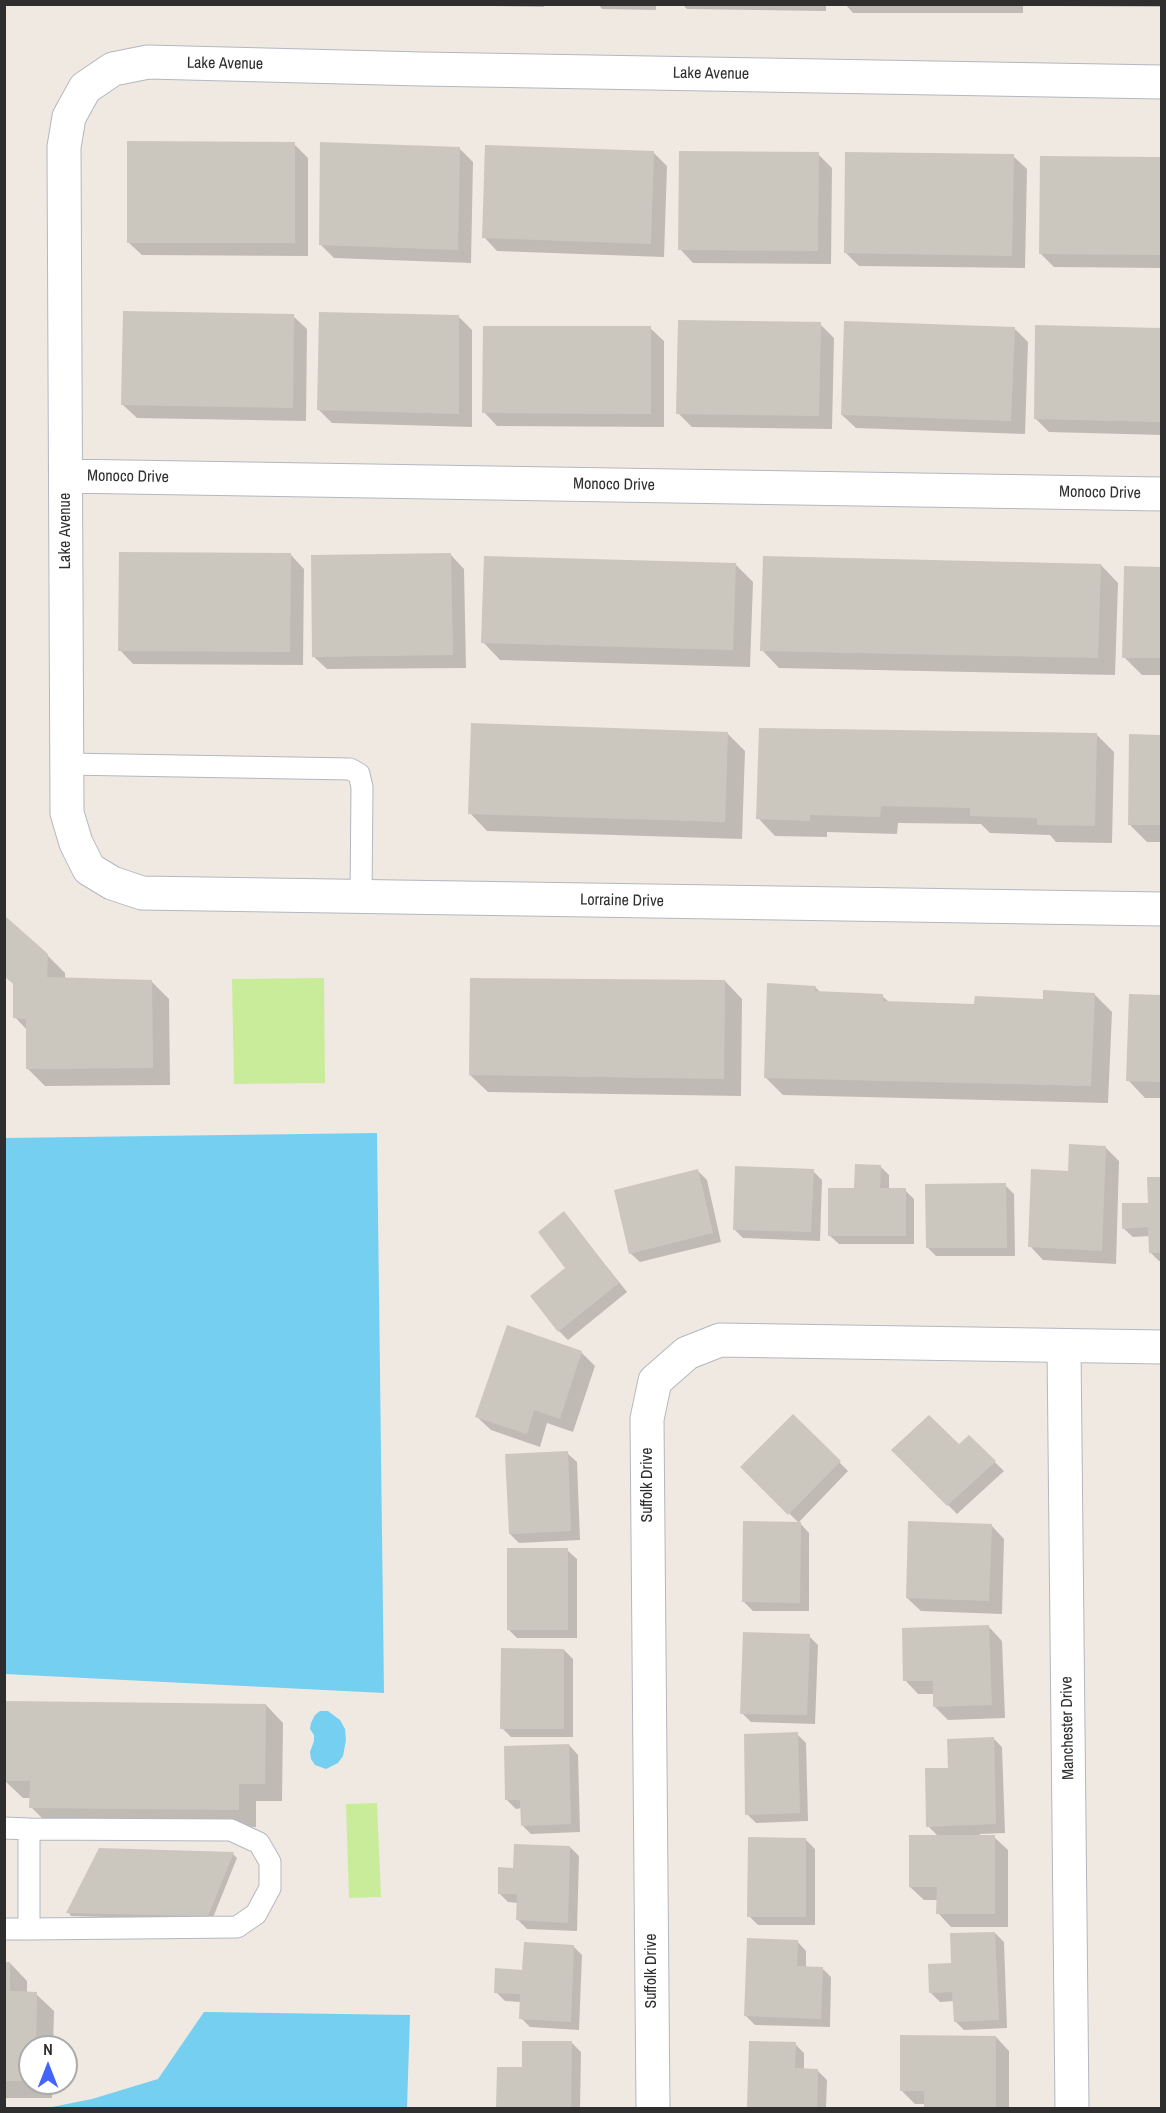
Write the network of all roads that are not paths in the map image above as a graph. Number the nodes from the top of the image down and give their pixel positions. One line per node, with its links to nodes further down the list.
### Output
1 (1161, 82): 2 (street, Lake Avenue)
2 (66, 476): 3 (street, Monoco Drive); 4 (street, Lake Avenue)
3 (1161, 494)
4 (67, 764): 5 (street, Lake Avenue); 6 (lane)
5 (89, 868): 6 (street, Lorraine Drive)
6 (361, 897): 7 (street, Lorraine Drive)
7 (1161, 909)
8 (1064, 1347): 9 (street, Suffolk Drive); 14 (street, Suffolk Drive); 15 (street, Manchester Drive)
9 (1161, 1347)
10 (4, 1828): 11 (lane)
11 (29, 1829): 13 (lane); 13 (lane)
12 (4, 1929): 13 (lane)
13 (29, 1929)
14 (653, 2109)
15 (1072, 2109)

